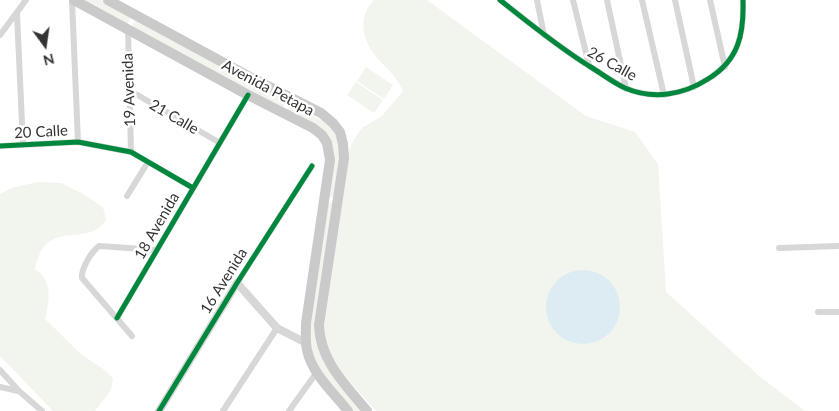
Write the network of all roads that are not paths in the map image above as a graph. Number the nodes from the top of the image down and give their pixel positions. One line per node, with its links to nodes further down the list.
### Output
1 (26, 0): 12 (street)
2 (73, 0): 14 (main road, Avenida Petapa); 24 (street)
3 (108, 0): 13 (main road, Avenida Petapa)
4 (500, 0): 16 (street, 26 Calle)
5 (537, 0): 16 (street)
6 (573, 0): 17 (street)
7 (607, 0): 20 (street)
8 (642, 0): 23 (street)
9 (675, 0): 19 (street)
10 (710, 0): 18 (street)
11 (743, 0): 18 (street)
12 (17, 14): 15 (street); 26 (street)
13 (135, 15): 14 (main road); 34 (main road, Avenida Petapa)
14 (128, 29): 21 (street, 19 Avenida); 22 (main road, Avenida Petapa)
15 (0, 35)
16 (544, 35): 17 (street, 26 Calle)
17 (589, 66): 20 (street, 26 Calle)
18 (725, 67): 19 (street, 26 Calle)
19 (694, 87): 23 (street, 26 Calle)
20 (626, 89): 23 (street, 26 Calle)
21 (129, 90): 25 (street, 21 Calle); 28 (street, 19 Avenida)
22 (248, 95): 25 (street, 18 Avenida); 33 (main road, Avenida Petapa)
23 (664, 95)
24 (78, 142): 26 (street, 20 Calle); 28 (street, 20 Calle)
25 (220, 143): 31 (street, 18 Avenida)
26 (23, 145): 27 (street, 20 Calle)
27 (0, 146)
28 (131, 152): 29 (street, 20 Calle)
29 (148, 162): 31 (street, 20 Calle); 32 (street)
30 (312, 166): 38 (street, 16 Avenida)
31 (193, 188): 37 (street, 18 Avenida)
32 (127, 196)
33 (324, 199): 34 (main road); 44 (main road, Avenida Petapa)
34 (338, 201): 54 (main road, Avenida Petapa)
35 (839, 246): 36 (street)
36 (779, 248)
37 (157, 250): 41 (street, 18 Avenida); 41 (street)
38 (237, 283): 42 (street); 50 (street, 16 Avenida)
39 (818, 312): 40 (street)
40 (839, 312)
41 (117, 318): 43 (street)
42 (276, 328): 44 (street); 51 (street)
43 (132, 336)
44 (306, 343): 46 (main road, Avenida Petapa)
45 (0, 370): 48 (street)
46 (317, 372): 52 (street); 53 (main road, Avenida Petapa)
47 (0, 387): 48 (street)
48 (19, 391): 49 (street)
49 (42, 411)
50 (159, 411)
51 (223, 411)
52 (289, 411)
53 (348, 411)
54 (367, 411)

